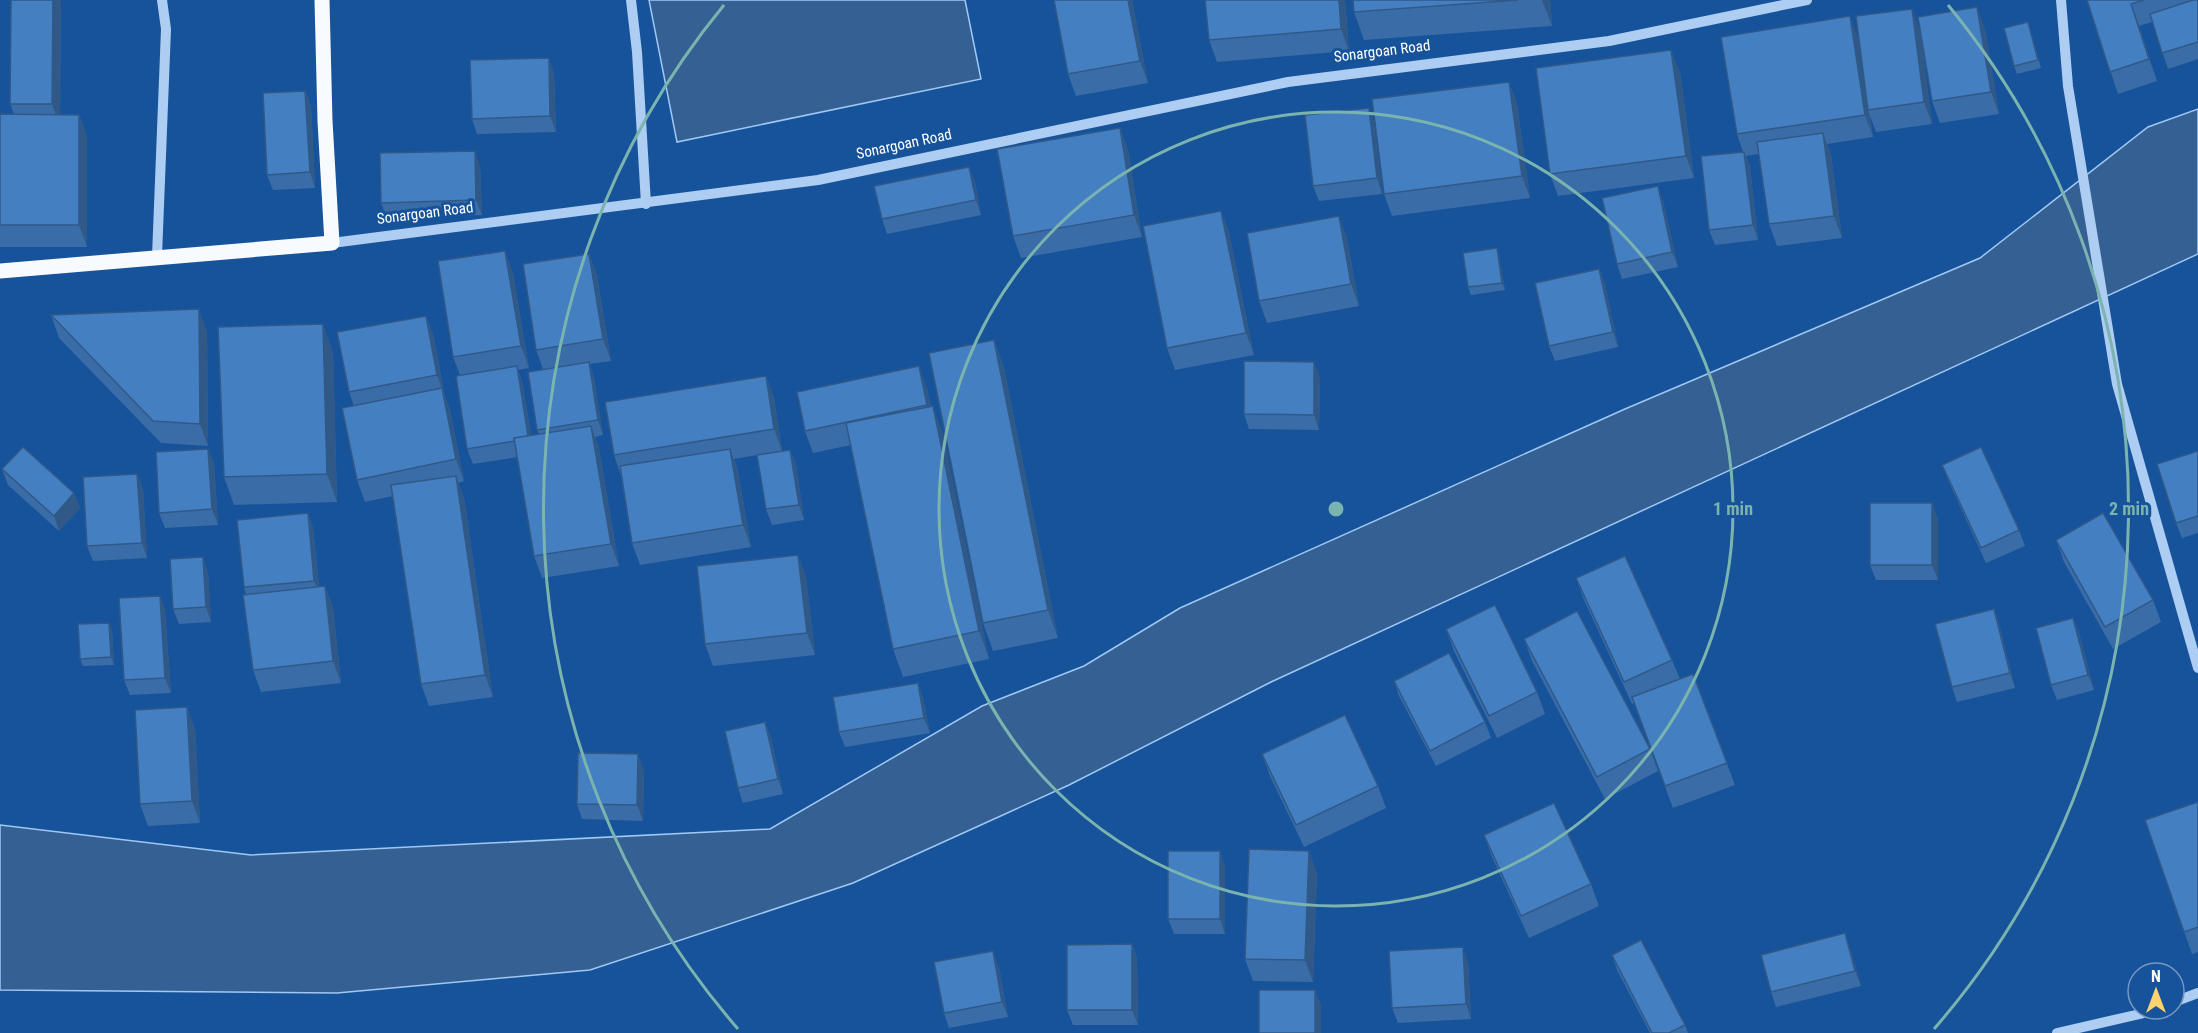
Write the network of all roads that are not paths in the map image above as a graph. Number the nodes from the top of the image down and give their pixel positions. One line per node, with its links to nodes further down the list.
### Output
1 (162, 0): 8 (street)
2 (322, 0): 7 (main road)
3 (631, 0): 6 (street)
4 (1807, 0): 6 (street, Sonargoan Road)
5 (2061, 0): 10 (street)
6 (646, 204): 7 (street, Sonargoan Road)
7 (332, 243): 8 (main road, Sonargoan Road)
8 (157, 256): 9 (main road, Sonargoan Road)
9 (0, 271)
10 (2198, 668)
11 (2126, 1017): 12 (street)
12 (2057, 1033)

